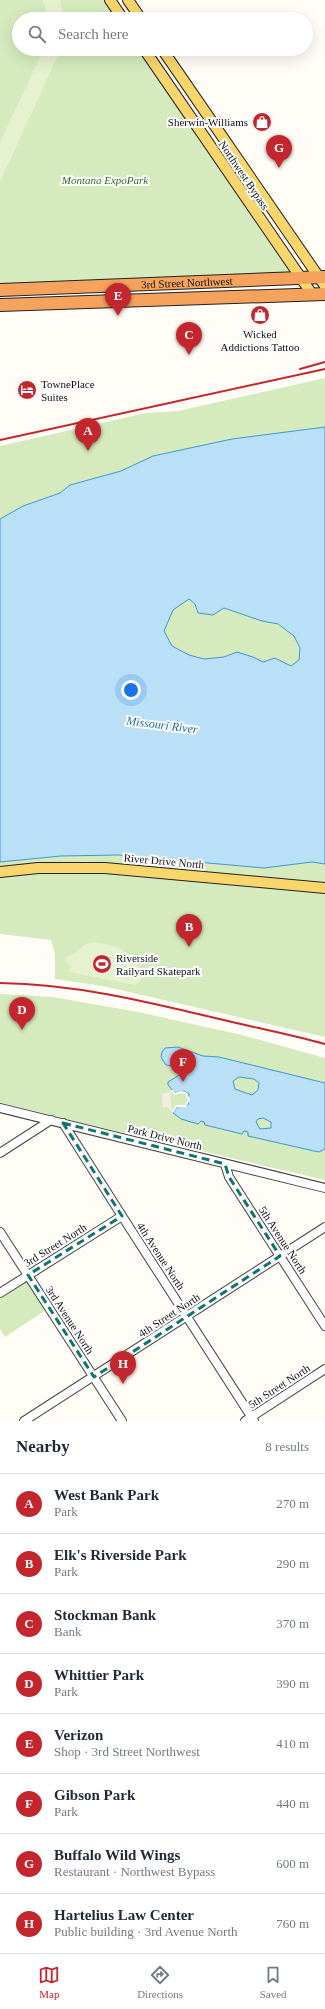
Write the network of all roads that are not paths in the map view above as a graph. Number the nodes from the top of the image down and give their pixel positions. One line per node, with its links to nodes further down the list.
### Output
1 (110, 0): 3 (main road)
2 (128, 0): 4 (main road)
3 (118, 12)
4 (136, 12)
5 (149, 56): 7 (main road, Northwest Bypass)
6 (167, 56): 8 (main road, Northwest Bypass)
7 (299, 277): 8 (highway, 3rd Street Northwest); 9 (highway, 3rd Street Northwest); 10 (main road, Northwest Bypass)
8 (323, 280)
9 (0, 290)
10 (312, 294): 11 (highway, 3rd Street Northwest); 12 (highway, 3rd Street Northwest)
11 (325, 294)
12 (0, 305)
13 (0, 872): 14 (main road, River Drive North)
14 (325, 888)
15 (0, 1108): 16 (street, Park Drive North)
16 (51, 1120): 17 (street, Park Drive North); 18 (street)
17 (63, 1123): 19 (street, Park Drive North); 21 (street, 4th Avenue North)
18 (0, 1153)
19 (225, 1164): 20 (street, Park Drive North); 24 (street, 5th Avenue North)
20 (325, 1188)
21 (122, 1216): 25 (street, 3rd Street North); 27 (street, 4th Avenue North)
22 (325, 1227): 24 (street, 4th Street North)
23 (0, 1232): 25 (street, 3rd Avenue North)
24 (280, 1256): 27 (street, 4th Street North); 28 (street, 5th Avenue North)
25 (28, 1275): 26 (street, 3rd Street North); 30 (street, 3rd Avenue North)
26 (0, 1293)
27 (187, 1317): 30 (street, 4th Street North); 31 (street, 4th Avenue North)
28 (325, 1326)
29 (325, 1369): 31 (street, 5th Street North)
30 (94, 1377): 32 (street, 4th Street North); 33 (street, 3rd Avenue North)
31 (251, 1420)
32 (24, 1421)
33 (122, 1421)

